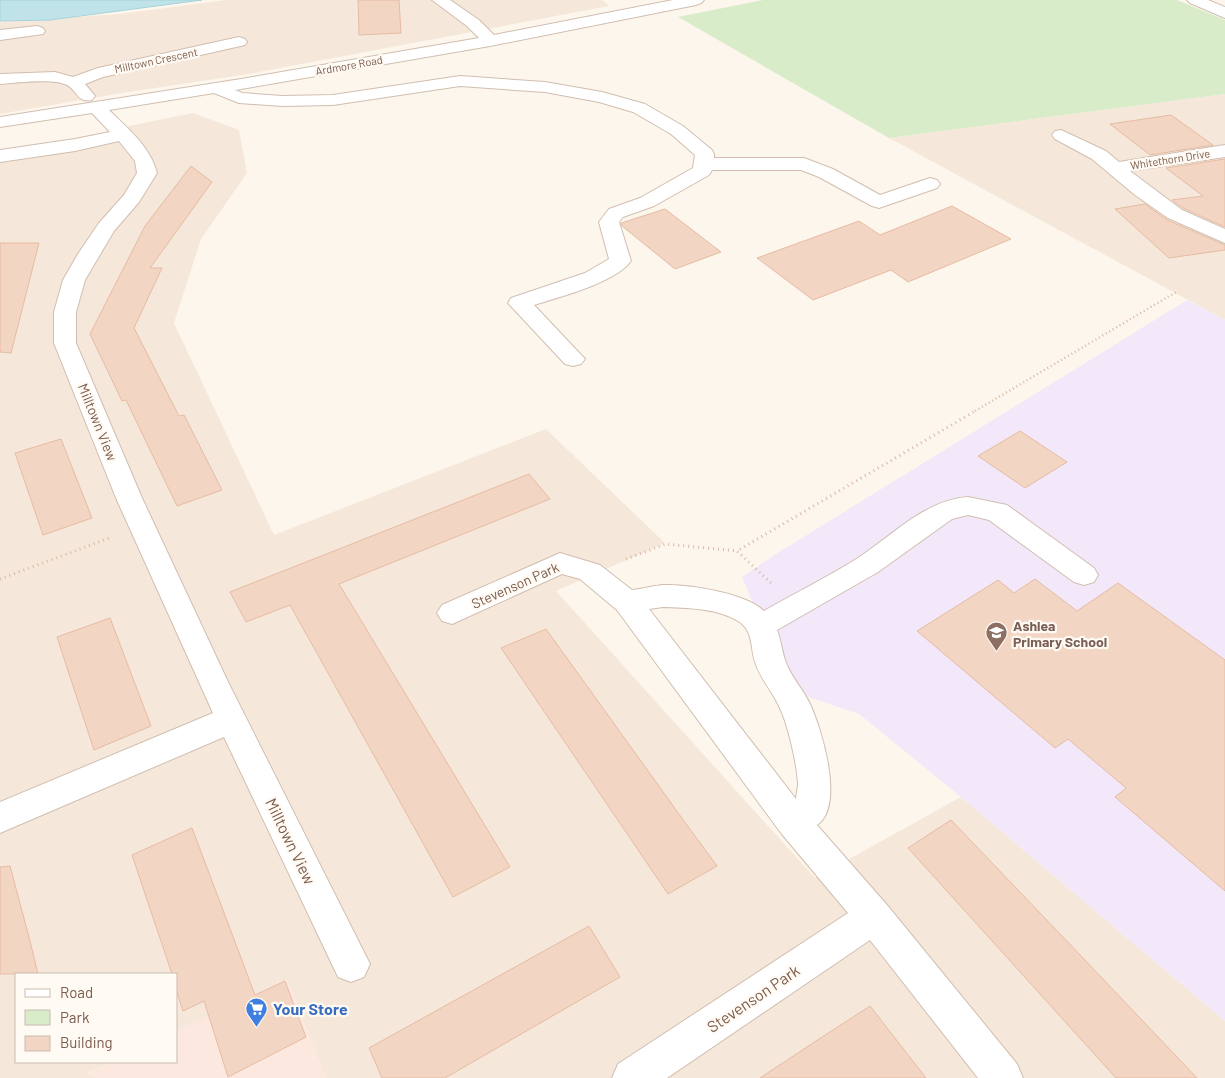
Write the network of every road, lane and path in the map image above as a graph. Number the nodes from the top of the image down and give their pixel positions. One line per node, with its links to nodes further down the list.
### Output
1 (440, 0): 7 (street)
2 (696, 0): 7 (street, Ardmore Road)
3 (1195, 0): 4 (street)
4 (1225, 13)
5 (37, 32): 6 (street)
6 (0, 35)
7 (490, 41): 11 (street, Ardmore Road)
8 (239, 42): 10 (street, Milltown Crescent)
9 (0, 80): 10 (street)
10 (74, 82): 12 (street)
11 (216, 88): 12 (street, Ardmore Road); 18 (street)
12 (93, 107): 13 (street, Ardmore Road); 14 (street, Milltown View)
13 (0, 122)
14 (122, 135): 17 (street); 24 (street, Milltown View)
15 (1061, 135): 19 (street, Whitethorn Drive)
16 (1225, 151): 19 (street, Whitethorn Drive)
17 (0, 156)
18 (703, 164): 20 (street); 23 (street)
19 (1116, 168): 21 (street, Whitethorn Drive)
20 (930, 184)
21 (1225, 237)
22 (1178, 291): 25 (path)
23 (573, 359)
24 (141, 525): 28 (path); 33 (street, Milltown View)
25 (737, 551): 26 (path); 30 (path)
26 (590, 572): 29 (street, Stevenson Park); 31 (street, Stevenson Park)
27 (1084, 575): 30 (street)
28 (0, 579)
29 (627, 602): 32 (street); 35 (street, Stevenson Park)
30 (796, 606): 32 (street)
31 (452, 613)
32 (761, 626): 35 (street)
33 (232, 719): 34 (street); 37 (street, Milltown View)
34 (0, 818)
35 (793, 822): 36 (street, Stevenson Park)
36 (874, 918): 38 (street, Stevenson Park); 39 (street, Stevenson Park)
37 (351, 964)
38 (632, 1078)
39 (1003, 1078)

